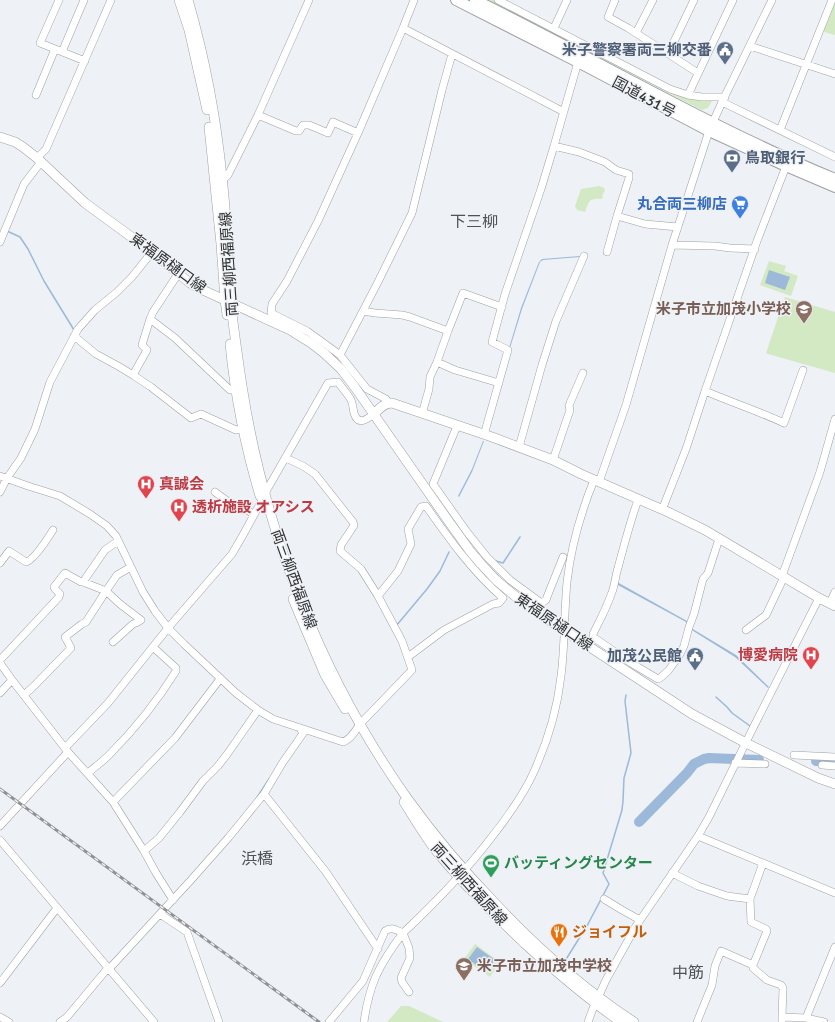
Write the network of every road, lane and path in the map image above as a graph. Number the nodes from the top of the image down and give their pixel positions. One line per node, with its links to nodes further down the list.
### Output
1 (59, 0): 22 (street)
2 (84, 0): 23 (street)
3 (111, 0): 26 (street)
4 (179, 0): 56 (main road, 両三柳西福原線)
5 (188, 0): 45 (main road, 両三柳西福原線)
6 (309, 0): 35 (street)
7 (414, 0): 18 (street)
8 (456, 0): 27 (highway, 国道431号)
9 (475, 0): 36 (highway, 国道431号)
10 (498, 0): 19 (street)
11 (567, 0): 19 (street)
12 (615, 0): 20 (street)
13 (653, 0): 20 (street)
14 (694, 0): 25 (street)
15 (733, 0): 29 (street)
16 (772, 0): 21 (street)
17 (832, 0): 28 (street)
18 (403, 28): 24 (street); 38 (street)
19 (554, 28): 32 (street)
20 (636, 33): 25 (street)
21 (750, 46): 28 (street); 33 (street)
22 (55, 49): 23 (street); 31 (street)
23 (62, 52): 26 (street)
24 (452, 54): 34 (street); 58 (street)
25 (668, 54): 29 (street)
26 (85, 61): 42 (street)
27 (578, 62): 34 (street); 36 (highway, 国道431号)
28 (806, 65): 30 (street); 37 (street)
29 (698, 73): 32 (street)
30 (835, 74)
31 (36, 94)
32 (688, 95): 33 (street)
33 (724, 100): 36 (street); 37 (street)
34 (564, 112): 40 (street)
35 (258, 115): 38 (street); 45 (street)
36 (711, 127): 43 (highway, 国道431号); 44 (highway, 国道431号); 48 (street)
37 (780, 130): 41 (street)
38 (358, 133): 62 (street)
39 (0, 137): 42 (main road, 東福原樋口線)
40 (554, 146): 47 (street); 57 (street)
41 (835, 157)
42 (39, 160): 49 (street); 52 (main road, 東福原樋口線)
43 (786, 166): 46 (highway, 国道431号); 51 (street)
44 (835, 179)
45 (223, 180): 56 (main road, 両三柳西福原線)
46 (835, 187)
47 (617, 216): 48 (street); 53 (street)
48 (678, 227): 50 (street)
49 (0, 242)
50 (672, 245): 51 (street); 81 (street)
51 (755, 249): 69 (street)
52 (152, 252): 55 (main road, 東福原樋口線); 61 (street)
53 (607, 252)
54 (584, 256): 77 (street)
55 (178, 274): 56 (main road, 東福原樋口線); 59 (street)
56 (228, 301): 68 (main road, 両三柳西福原線); 71 (main road, 東福原樋口線); 84 (main road, 両三柳西福原線)
57 (502, 307): 60 (street); 67 (street)
58 (363, 311): 60 (street); 62 (street)
59 (150, 319): 66 (street); 68 (street)
60 (448, 331): 63 (street)
61 (74, 336): 66 (street); 80 (street)
62 (340, 356): 70 (street)
63 (437, 362): 67 (street); 72 (street)
64 (803, 370): 69 (street)
65 (583, 373): 79 (street)
66 (133, 375): 75 (street)
67 (499, 384): 76 (street)
68 (236, 390): 75 (main road, 両三柳西福原線)
69 (705, 391): 86 (street)
70 (388, 403): 71 (main road); 72 (main road)
71 (374, 414): 78 (street); 91 (main road, 東福原樋口線)
72 (422, 414): 74 (main road)
73 (835, 419): 95 (street)
74 (457, 426): 76 (main road); 91 (street)
75 (243, 429): 84 (main road, 両三柳西福原線)
76 (484, 435): 77 (main road)
77 (519, 447): 79 (main road)
78 (286, 458): 84 (street); 99 (street)
79 (553, 460): 81 (main road)
80 (3, 477): 82 (street); 89 (street)
81 (596, 481): 85 (main road); 103 (street)
82 (0, 492)
83 (215, 492): 87 (street)
84 (263, 498): 87 (street); 116 (main road, 両三柳西福原線)
85 (638, 500): 86 (main road); 109 (street)
86 (662, 510): 90 (main road)
87 (254, 515): 102 (street)
88 (53, 530): 93 (street)
89 (118, 540): 94 (street); 96 (street)
90 (720, 540): 95 (main road); 109 (street)
91 (470, 551): 92 (street); 99 (street); 103 (main road, 東福原樋口線); 107 (street)
92 (563, 557)
93 (0, 563)
94 (131, 567): 97 (street); 102 (street)
95 (783, 576): 100 (main road); 104 (street)
96 (83, 582): 97 (street); 108 (street)
97 (106, 592): 105 (street); 114 (street)
98 (835, 592): 101 (street)
99 (378, 596): 107 (street)
100 (819, 598): 101 (main road); 118 (street)
101 (832, 605)
102 (168, 628): 106 (street); 111 (street)
103 (564, 630): 110 (main road, 東福原樋口線); 136 (street)
104 (746, 630)
105 (113, 642)
106 (153, 647): 119 (street); 126 (street)
107 (408, 656): 116 (street)
108 (0, 662): 112 (street)
109 (642, 668): 110 (street)
110 (636, 677): 118 (main road, 東福原樋口線)
111 (220, 679): 115 (street); 129 (street)
112 (12, 680): 113 (street); 114 (street)
113 (0, 692)
114 (24, 695): 119 (street)
115 (258, 710): 117 (street); 133 (street)
116 (358, 726): 117 (street); 136 (main road, 両三柳西福原線)
117 (302, 729): 128 (street)
118 (746, 743): 122 (street); 127 (main road, 東福原樋口線)
119 (67, 750): 126 (street); 130 (street)
120 (794, 756): 121 (street)
121 (835, 757)
122 (737, 760): 123 (street); 131 (street)
123 (765, 764)
124 (822, 766): 125 (street)
125 (835, 766)
126 (88, 773): 129 (street)
127 (835, 784)
128 (264, 794): 140 (street); 146 (street)
129 (113, 802): 133 (street)
130 (0, 826)
131 (698, 836): 134 (street); 135 (street)
132 (0, 840): 141 (street)
133 (144, 851): 140 (street)
134 (763, 863): 137 (street); 139 (street)
135 (672, 873): 139 (street); 143 (street)
136 (462, 874): 144 (street); 151 (main road, 両三柳西福原線)
137 (835, 893)
138 (604, 899): 143 (street)
139 (750, 899): 147 (street)
140 (173, 900): 142 (street)
141 (57, 908): 148 (street); 149 (street)
142 (160, 914): 148 (street); 158 (street)
143 (640, 920): 151 (street)
144 (403, 933): 146 (street); 150 (street); 160 (street)
145 (835, 948): 153 (street)
146 (378, 949): 159 (street)
147 (753, 965): 154 (street); 164 (street)
148 (108, 968): 156 (street); 157 (street)
149 (0, 983)
150 (408, 992)
151 (597, 1001): 161 (street); 162 (main road, 両三柳西福原線); 163 (main road, 両三柳西福原線)
152 (0, 1017): 155 (street)
153 (806, 1018): 154 (street); 165 (street)
154 (782, 1019)
155 (9, 1022)
156 (60, 1022)
157 (154, 1022)
158 (219, 1022)
159 (329, 1022)
160 (364, 1022)
161 (588, 1022)
162 (621, 1022)
163 (634, 1022)
164 (697, 1022)
165 (824, 1022)

